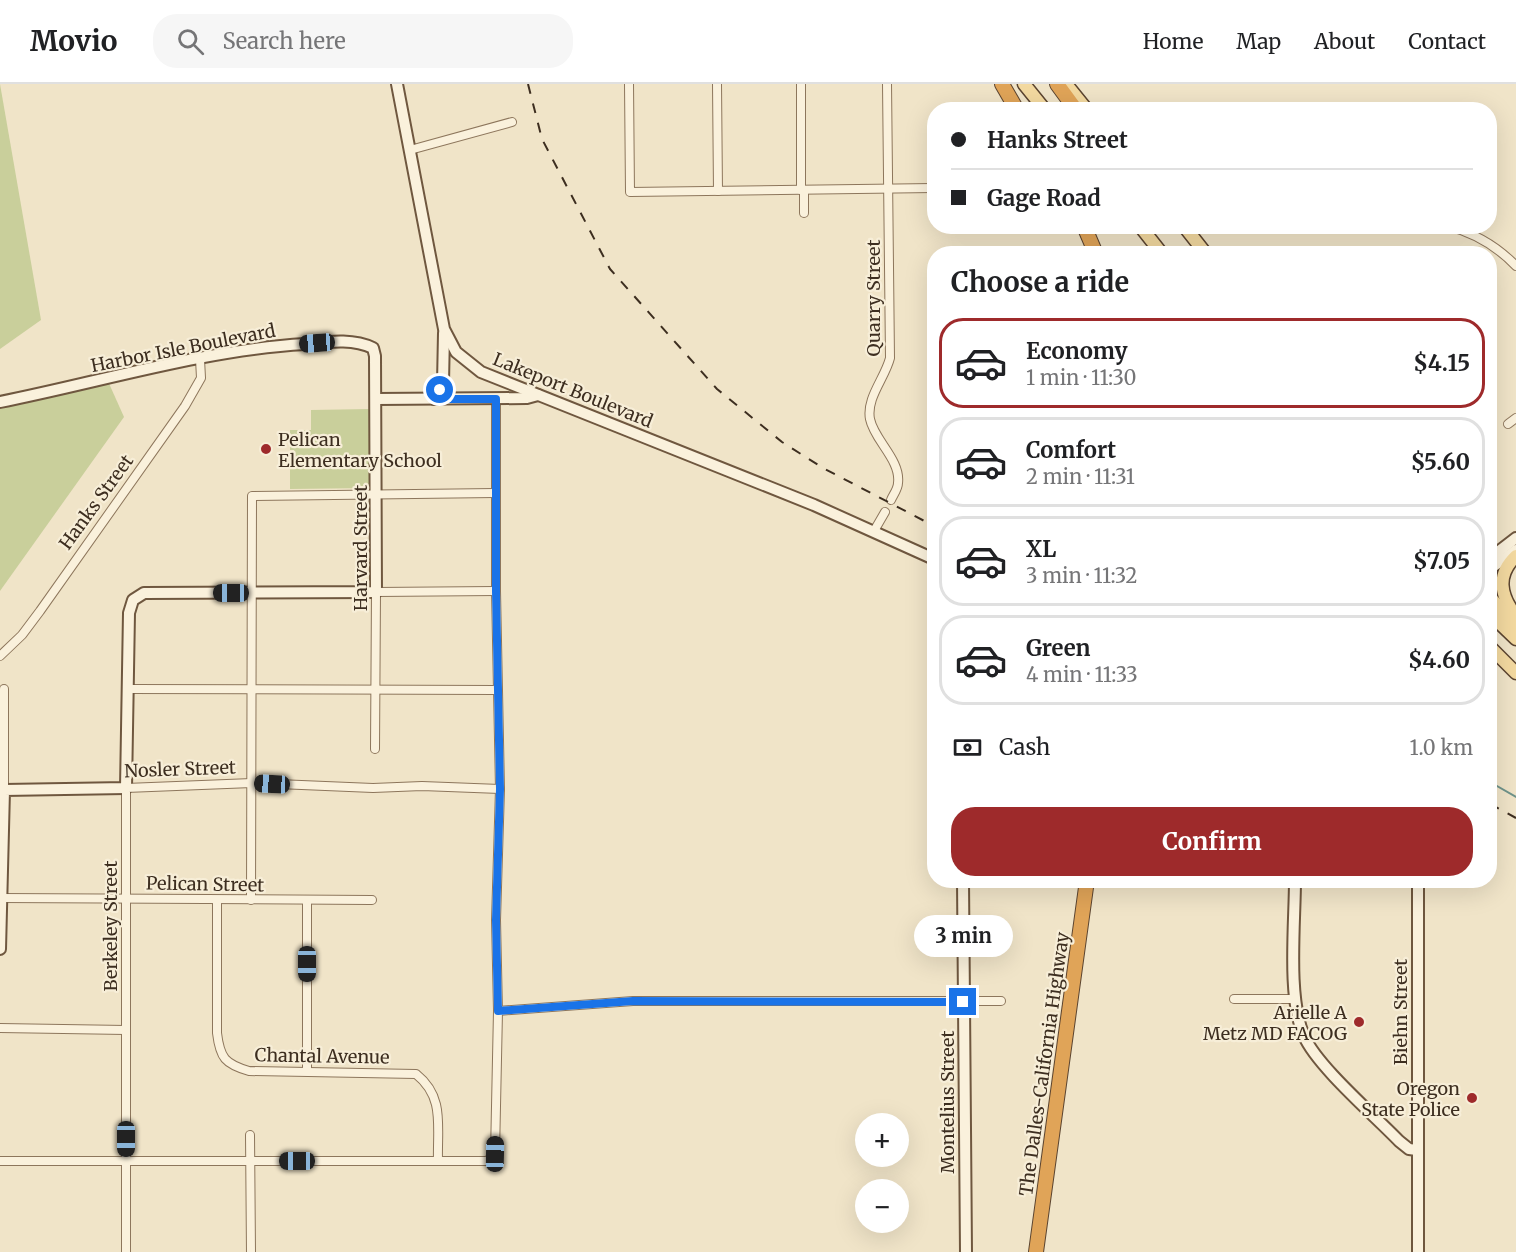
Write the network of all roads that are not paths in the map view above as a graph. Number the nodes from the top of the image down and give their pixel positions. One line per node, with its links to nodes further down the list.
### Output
1 (397, 84): 15 (street, Lakeport Boulevard)
2 (629, 84): 19 (street)
3 (717, 84): 19 (street)
4 (801, 84): 18 (street)
5 (887, 84): 17 (street, Quarry Street)
6 (1002, 84): 10 (highway)
7 (1024, 84): 11 (main road)
8 (1058, 84): 12 (highway)
9 (1066, 84): 13 (main road)
10 (1012, 102)
11 (1039, 102)
12 (1070, 102)
13 (1081, 102)
14 (512, 122): 15 (street)
15 (410, 150): 29 (street, Lakeport Boulevard)
16 (927, 188): 17 (street)
17 (888, 189): 18 (street); 41 (street, Quarry Street)
18 (803, 190): 19 (street); 20 (street)
19 (718, 191)
20 (804, 213)
21 (1146, 234): 24 (main road, bridge)
22 (1190, 234): 25 (main road)
23 (1472, 234): 26 (street)
24 (1156, 246)
25 (1200, 246)
26 (1491, 246)
27 (1497, 250): 28 (street)
28 (1516, 266)
29 (444, 329): 32 (street, Lakeport Boulevard); 34 (street)
30 (373, 348): 31 (street, Harbor Isle Boulevard); 33 (street, Harvard Street)
31 (200, 358): 36 (street, Harbor Isle Boulevard); 59 (street, Hanks Street)
32 (537, 395): 35 (street); 43 (street, Lakeport Boulevard)
33 (376, 399): 34 (street); 40 (street, Harvard Street)
34 (434, 399): 35 (street)
35 (496, 399): 39 (street)
36 (0, 402)
37 (1516, 418): 38 (street)
38 (1508, 424)
39 (495, 493): 40 (street); 50 (street)
40 (377, 495): 51 (street, Harvard Street); 52 (street)
41 (891, 501)
42 (885, 512): 43 (street)
43 (874, 531): 47 (street, Lakeport Boulevard)
44 (1516, 538): 46 (street)
45 (1516, 550): 49 (street)
46 (1497, 553)
47 (927, 556)
48 (1516, 556): 54 (main road)
49 (1497, 564)
50 (496, 591): 51 (street); 65 (street)
51 (376, 592): 52 (street); 64 (street, Harvard Street)
52 (253, 593): 62 (street, Berkeley Street); 63 (street)
53 (1497, 605): 56 (main road)
54 (1516, 616)
55 (1497, 621): 57 (main road)
56 (1516, 626)
57 (1516, 639)
58 (1497, 654): 60 (main road)
59 (0, 656)
60 (1516, 673)
61 (4, 689): 70 (street)
62 (129, 689): 63 (street); 68 (street, Berkeley Street)
63 (250, 690): 64 (street); 67 (street)
64 (375, 690): 65 (street); 66 (street, Harvard Street)
65 (497, 690): 69 (street)
66 (375, 749)
67 (252, 783): 68 (street, Nosler Street); 69 (street, Nosler Street); 79 (street)
68 (126, 788): 70 (street, Nosler Street); 77 (street, Berkeley Street)
69 (500, 789): 87 (street)
70 (4, 790): 71 (street)
71 (1, 830): 76 (street)
72 (963, 888): 86 (street, Montelius Street)
73 (1087, 888): 100 (highway, The Dalles-California Highway)
74 (1295, 888): 84 (street)
75 (1418, 888): 92 (street, Biehn Street)
76 (1, 898): 77 (street, Pelican Street); 82 (street)
77 (127, 898): 78 (street, Pelican Street); 89 (street, Berkeley Street)
78 (216, 900): 79 (street, Pelican Street); 90 (street, Chantal Avenue)
79 (251, 900): 81 (street, Pelican Street)
80 (372, 900): 81 (street, Pelican Street)
81 (307, 901): 90 (street)
82 (0, 949)
83 (1234, 999): 84 (street)
84 (1295, 999): 92 (street)
85 (1001, 1000): 86 (street)
86 (963, 1002): 87 (street); 99 (street, Montelius Street)
87 (498, 1011): 96 (street)
88 (0, 1028): 89 (street)
89 (126, 1030): 93 (street, Berkeley Street)
90 (307, 1070): 96 (street, Chantal Avenue)
91 (250, 1135): 95 (street)
92 (1417, 1150): 101 (street, Biehn Street)
93 (126, 1160): 94 (street); 95 (street); 97 (street, Berkeley Street)
94 (0, 1161)
95 (250, 1161): 96 (street); 98 (street)
96 (438, 1161)
97 (126, 1252)
98 (251, 1252)
99 (966, 1252)
100 (1036, 1252)
101 (1418, 1252)

